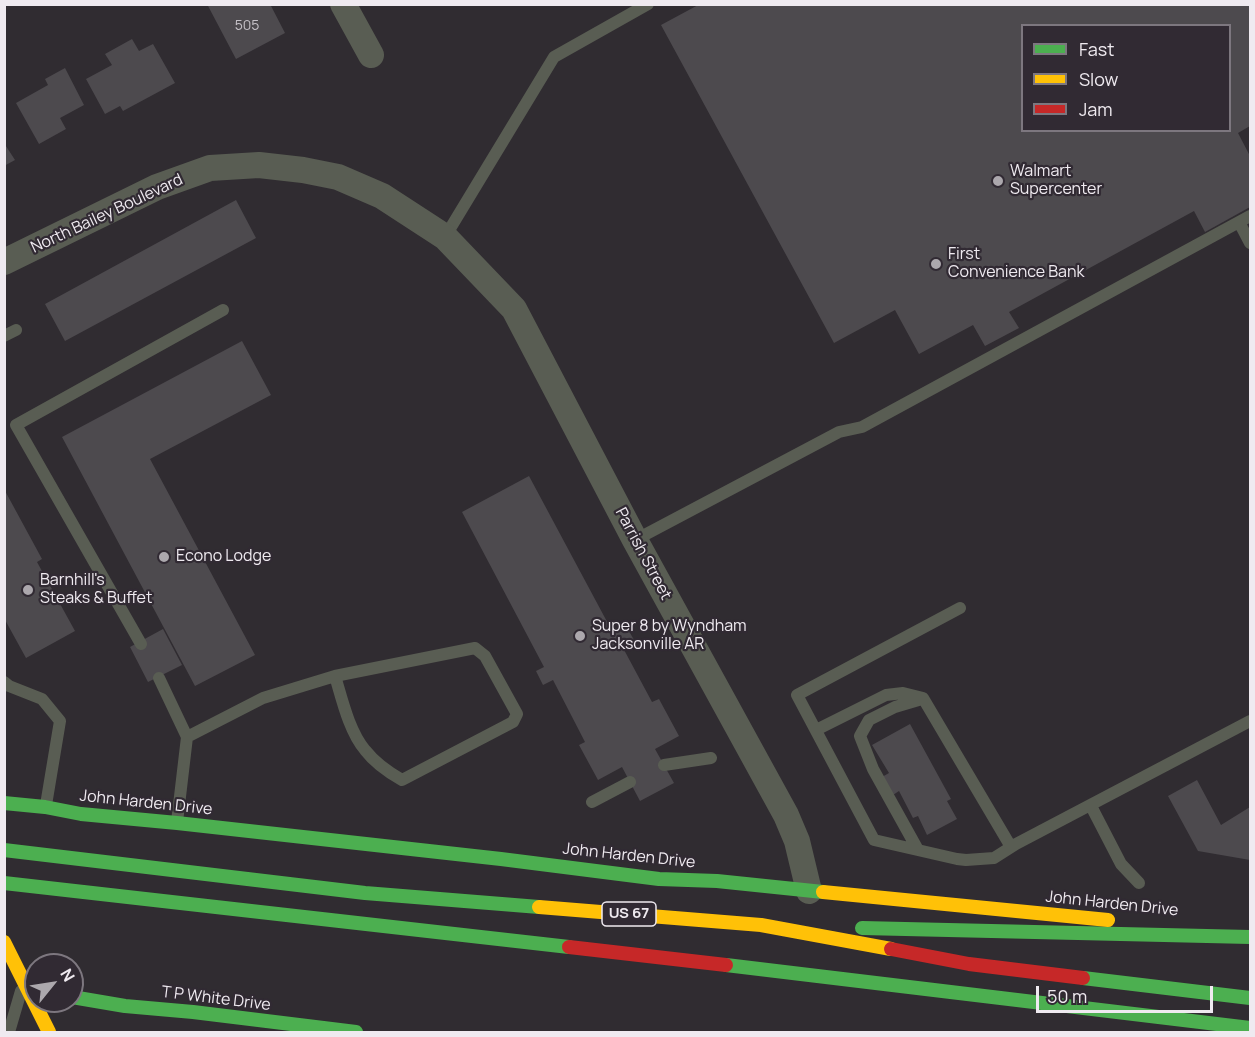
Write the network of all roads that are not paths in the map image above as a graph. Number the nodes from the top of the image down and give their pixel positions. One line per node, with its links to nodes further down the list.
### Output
1 (343, 4): 3 (street)
2 (648, 4): 5 (lane)
3 (371, 56)
4 (1245, 219): 6 (lane); 11 (lane)
5 (445, 237): 7 (street, North Bailey Boulevard); 11 (street, Parrish Street)
6 (1251, 243)
7 (4, 262)
8 (222, 310): 13 (lane)
9 (16, 330): 10 (lane)
10 (4, 336)
11 (635, 540): 34 (street, Parrish Street)
12 (960, 608): 19 (lane)
13 (141, 644)
14 (335, 676): 14 (lane); 20 (lane)
15 (159, 678): 20 (lane)
16 (4, 682): 27 (lane)
17 (923, 698): 19 (lane); 29 (lane); 31 (lane)
18 (1251, 721): 26 (lane)
19 (816, 730): 31 (lane)
20 (187, 737): 28 (lane)
21 (711, 758): 22 (lane)
22 (664, 765)
23 (630, 782): 24 (lane)
24 (592, 802)
25 (4, 803): 27 (main road, John Harden Drive)
26 (1091, 806): 29 (lane); 33 (lane)
27 (45, 807): 28 (main road, John Harden Drive)
28 (177, 823): 34 (main road, John Harden Drive)
29 (1011, 848): 31 (lane)
30 (4, 850): 35 (main road, US 67)
31 (918, 850)
32 (4, 883): 42 (main road, US 67)
33 (1138, 884)
34 (809, 891): 36 (main road, John Harden Drive)
35 (761, 925): 36 (main road); 40 (main road, US 67)
36 (1251, 936)
37 (4, 942): 45 (main road)
38 (4, 988): 39 (main road)
39 (22, 989): 44 (lane)
40 (1251, 998)
41 (84, 999): 43 (main road, T P White Drive)
42 (1251, 1028)
43 (334, 1031): 46 (main road, T P White Drive)
44 (9, 1032)
45 (49, 1032)
46 (356, 1032)

